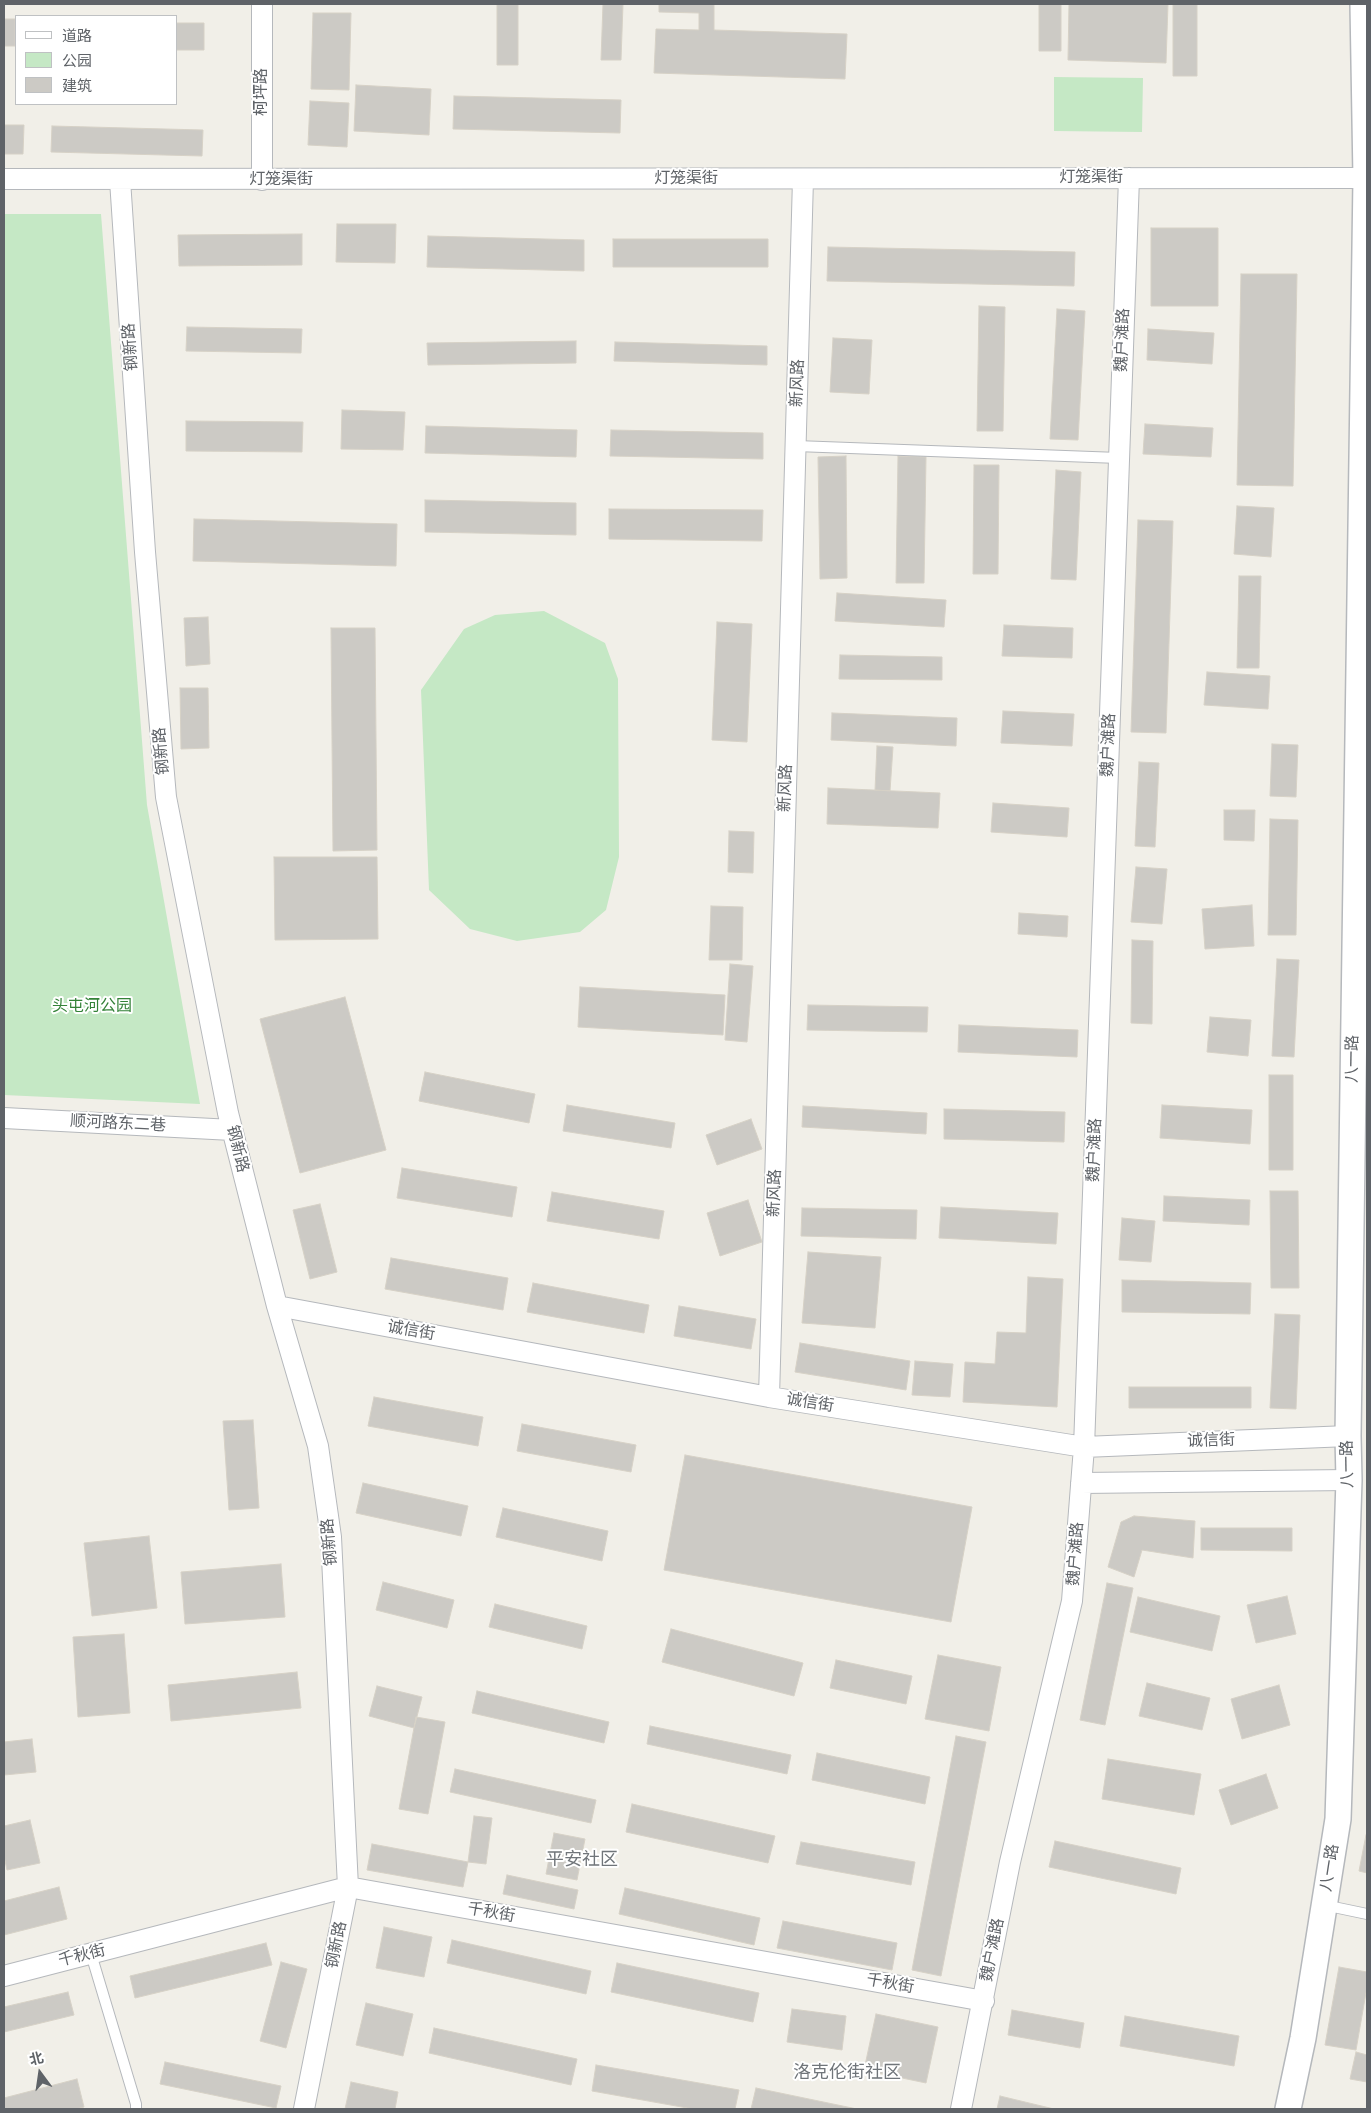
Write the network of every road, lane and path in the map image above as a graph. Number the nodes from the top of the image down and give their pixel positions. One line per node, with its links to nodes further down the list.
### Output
1 (262, 4): 8 (street, 柯坪路)
2 (1363, 4): 4 (street, 八一路)
3 (1128, 178): 4 (street, 灯笼渠街); 6 (street, 灯笼渠街); 10 (street, 魏户滩路)
4 (1367, 178): 15 (street, 八一路)
5 (4, 179): 7 (street, 灯笼渠街)
6 (803, 179): 8 (street, 灯笼渠街); 9 (street, 新风路)
7 (120, 180): 8 (street, 灯笼渠街); 12 (street, 钢新路)
8 (262, 180)
9 (796, 446): 10 (lane); 14 (street, 新风路)
10 (1119, 458): 16 (street, 魏户滩路)
11 (4, 1118): 12 (street, 顺河路东二巷)
12 (232, 1130): 13 (street, 钢新路)
13 (277, 1306): 14 (street, 诚信街); 19 (street, 钢新路)
14 (769, 1397): 16 (street, 诚信街)
15 (1348, 1436): 16 (street, 诚信街); 17 (street, 八一路)
16 (1084, 1447): 18 (street, 魏户滩路)
17 (1349, 1480): 18 (street); 20 (street, 八一路)
18 (1081, 1483): 24 (street, 魏户滩路)
19 (348, 1887): 22 (street, 千秋街); 24 (street, 千秋街); 26 (street, 钢新路)
20 (1324, 1906): 21 (lane); 28 (street, 八一路)
21 (1367, 1914)
22 (92, 1954): 23 (street, 千秋街); 25 (lane)
23 (4, 1976)
24 (984, 2001): 27 (street, 魏户滩路)
25 (136, 2109)
26 (304, 2109)
27 (962, 2109)
28 (1288, 2109)

